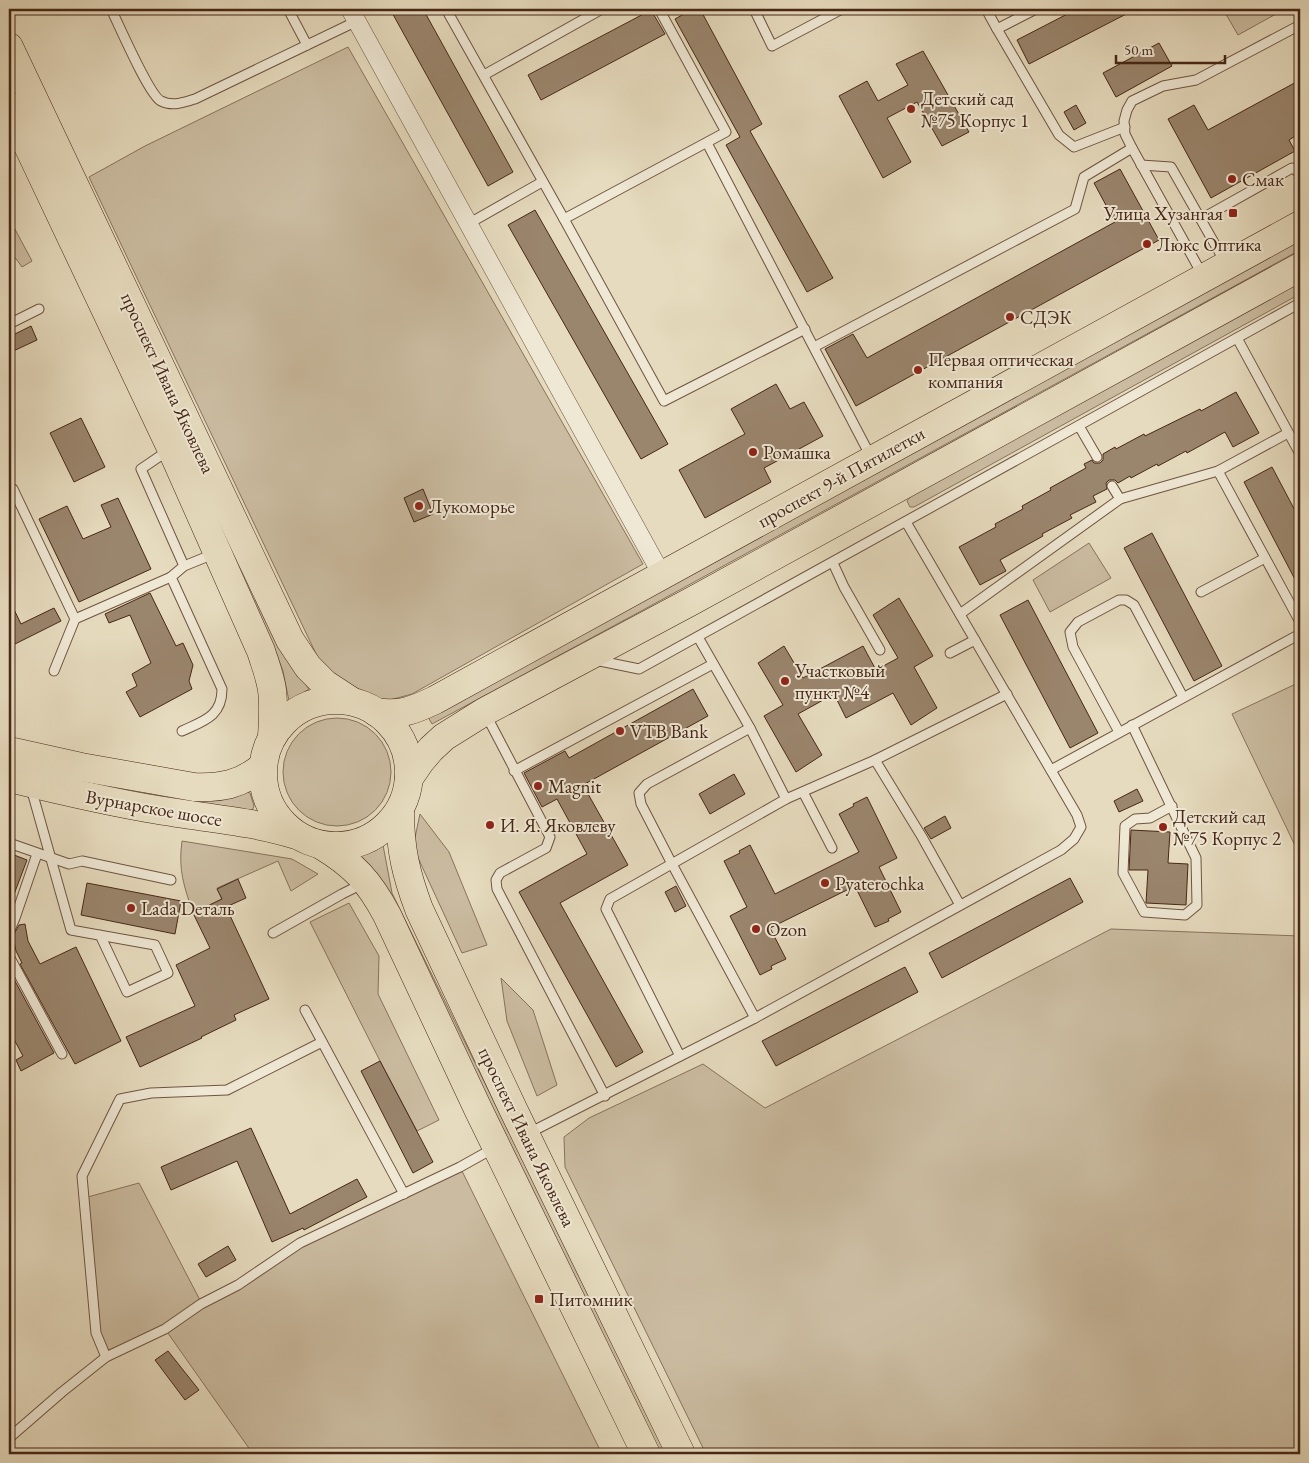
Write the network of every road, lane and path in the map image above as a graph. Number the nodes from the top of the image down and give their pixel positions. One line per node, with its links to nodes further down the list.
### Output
1 (111, 9): 13 (lane)
2 (288, 9): 13 (lane)
3 (446, 9): 15 (lane)
4 (602, 9): 15 (lane)
5 (659, 9): 18 (lane)
6 (754, 9): 7 (lane)
7 (842, 9)
8 (986, 9): 12 (lane)
9 (1036, 9): 12 (lane)
10 (353, 15): 13 (lane); 27 (street)
11 (1300, 25): 17 (lane)
12 (997, 29): 17 (lane)
13 (307, 45)
14 (9, 47): 68 (main road, проспект Ивана Яковлева)
15 (484, 75): 24 (lane)
16 (9, 106): 39 (main road, проспект Ивана Яковлева)
17 (1125, 128): 19 (lane)
18 (707, 143): 25 (lane); 34 (lane)
19 (1132, 148): 21 (lane); 36 (lane)
20 (1300, 163): 22 (lane)
21 (1142, 165): 26 (lane); 30 (lane)
22 (1292, 168): 23 (lane); 26 (lane)
23 (1300, 173)
24 (542, 182): 25 (lane); 27 (lane)
25 (564, 219): 34 (lane)
26 (1201, 219): 30 (lane)
27 (468, 224): 52 (street)
28 (1300, 225): 30 (main road, проспект 9-й Пятилетки)
29 (1300, 267): 63 (main road, проспект 9-й Пятилетки)
30 (1215, 271): 42 (main road, проспект 9-й Пятилетки)
31 (1300, 303): 35 (lane)
32 (39, 310): 33 (lane)
33 (9, 324)
34 (805, 329): 36 (lane)
35 (1237, 338): 37 (lane); 38 (lane)
36 (814, 347): 42 (lane)
37 (1079, 426): 41 (lane); 47 (lane)
38 (1288, 432): 40 (lane); 43 (lane)
39 (171, 448): 48 (main road, проспект Ивана Яковлева); 51 (lane)
40 (1300, 454)
41 (1097, 457)
42 (872, 460): 52 (main road, проспект 9-й Пятилетки)
43 (1218, 471): 46 (lane); 49 (lane)
44 (1112, 486): 46 (lane)
45 (13, 489): 56 (lane)
46 (1120, 499): 55 (lane)
47 (906, 522): 50 (lane); 55 (lane)
48 (218, 552): 51 (lane); 75 (main road, проспект Ивана Яковлева)
49 (1265, 558): 54 (lane); 57 (lane)
50 (833, 563): 59 (lane); 61 (lane)
51 (184, 566): 53 (lane)
52 (662, 575): 69 (main road, проспект 9-й Пятилетки)
53 (171, 577): 56 (lane); 73 (lane)
54 (1200, 592)
55 (960, 614): 60 (lane)
56 (74, 618): 65 (lane)
57 (1300, 622)
58 (1300, 634): 67 (lane)
59 (698, 637): 63 (lane); 64 (lane)
60 (975, 640): 62 (lane); 66 (lane)
61 (880, 650)
62 (950, 653)
63 (585, 658): 70 (main road, проспект 9-й Пятилетки)
64 (713, 664): 72 (lane); 80 (lane)
65 (54, 671)
66 (1007, 694): 77 (lane); 79 (lane)
67 (1183, 697): 71 (lane); 74 (lane)
68 (351, 701): 69 (main road); 75 (main road)
69 (376, 712): 81 (main road)
70 (484, 712): 80 (lane); 81 (main road, проспект 9-й Пятилетки)
71 (1132, 725): 74 (lane); 85 (lane)
72 (750, 728): 84 (lane); 92 (lane)
73 (182, 731)
74 (1119, 732): 79 (lane)
75 (272, 737): 78 (main road)
76 (9, 750): 78 (main road, Вурнарское шоссе)
77 (876, 760): 83 (lane); 95 (lane)
78 (262, 767): 87 (main road)
79 (1052, 770): 95 (lane)
80 (514, 771): 105 (lane)
81 (409, 778): 86 (main road)
82 (19, 781): 87 (main road, Вурнарское шоссе); 91 (lane)
83 (803, 792): 84 (lane); 89 (lane)
84 (786, 799): 92 (lane)
85 (1172, 806): 85 (lane)
86 (400, 812): 87 (main road); 106 (main road, проспект Ивана Яковлева)
87 (310, 840): 94 (main road, проспект Ивана Яковлева)
88 (9, 843): 90 (lane)
89 (832, 848)
90 (37, 854): 91 (lane); 96 (lane)
91 (51, 857): 93 (lane); 98 (lane)
92 (672, 864): 101 (lane); 104 (lane)
93 (171, 880)
94 (366, 882): 97 (lane); 107 (main road, проспект Ивана Яковлева)
95 (960, 905): 101 (lane)
96 (9, 932)
97 (273, 933)
98 (100, 935): 98 (lane)
99 (9, 956): 103 (lane)
100 (305, 1010): 102 (lane)
101 (755, 1018): 104 (lane)
102 (322, 1042): 108 (lane); 109 (lane)
103 (62, 1054)
104 (680, 1056): 105 (lane)
105 (605, 1096): 106 (lane)
106 (526, 1135): 112 (main road, проспект Ивана Яковлева)
107 (497, 1147): 108 (lane); 111 (main road, проспект Ивана Яковлева)
108 (404, 1194): 109 (lane)
109 (106, 1357): 110 (lane)
110 (9, 1438)
111 (646, 1454)
112 (681, 1454)

